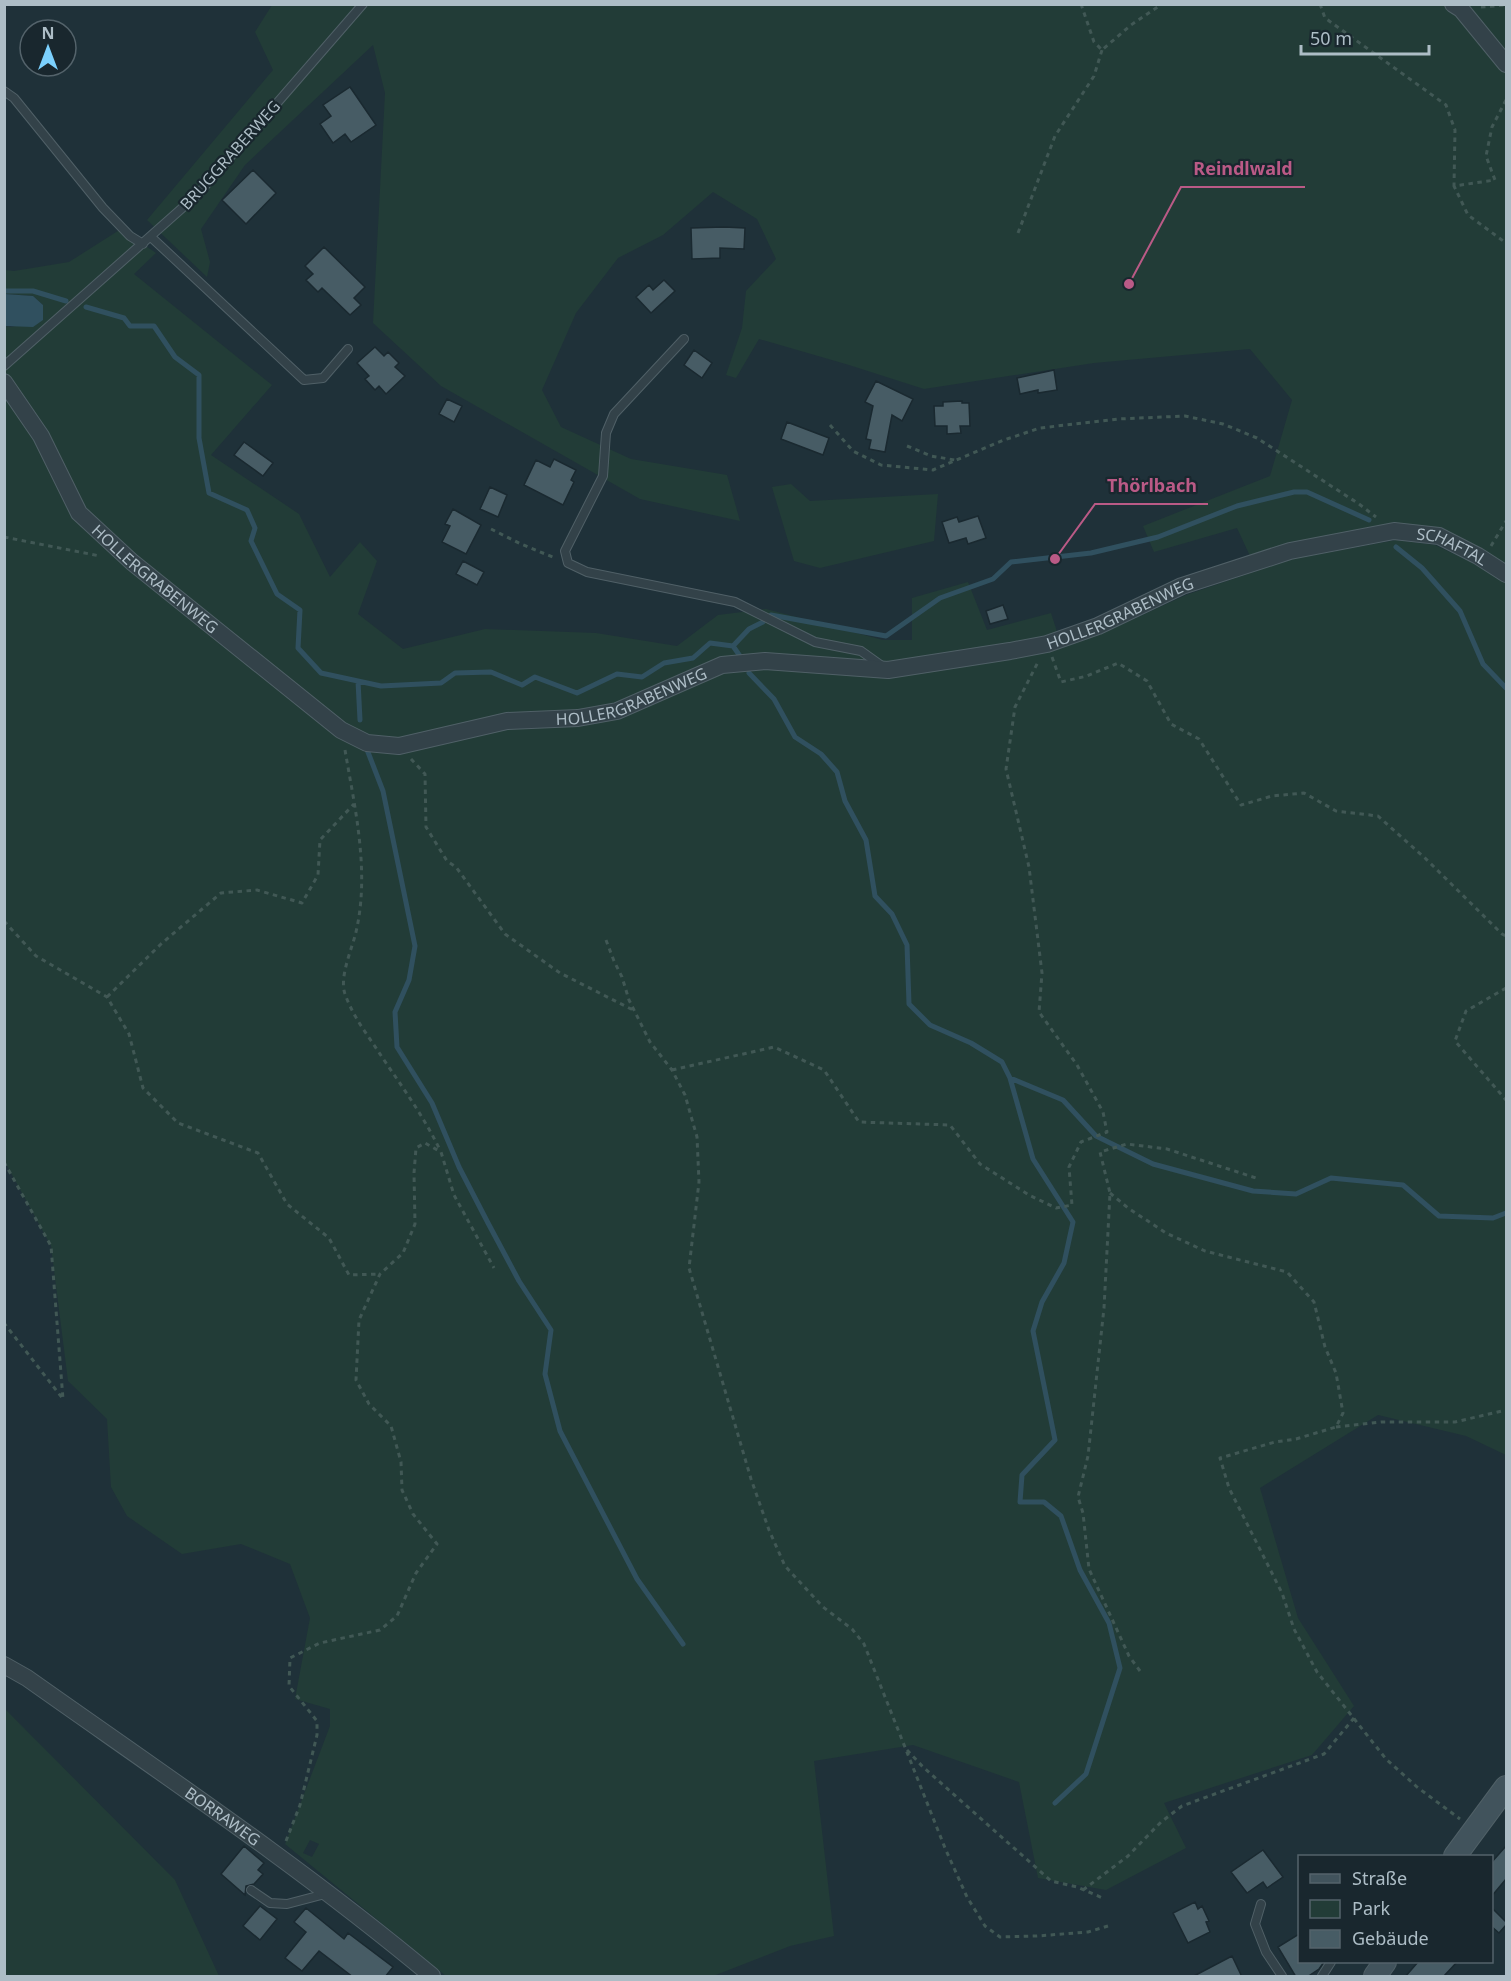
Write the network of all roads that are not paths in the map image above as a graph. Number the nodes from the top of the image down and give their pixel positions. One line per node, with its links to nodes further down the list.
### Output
1 (363, 4): 5 (lane, BRUGGRABERWEG)
2 (1457, 7): 3 (street)
3 (1506, 64)
4 (4, 91): 6 (lane)
5 (151, 237): 6 (lane, BRUGGRABERWEG); 8 (lane)
6 (143, 244): 9 (lane, BRUGGRABERWEG)
7 (684, 339): 13 (lane)
8 (348, 349)
9 (4, 366)
10 (4, 382): 13 (street, HOLLERGRABENWEG)
11 (1394, 531): 12 (street, SCHAFTAL); 13 (street, HOLLERGRABENWEG)
12 (1506, 574)
13 (888, 670)
14 (4, 1665): 18 (street, BORRAWEG)
15 (1506, 1787): 16 (main road)
16 (1456, 1855)
17 (251, 1890): 18 (lane)
18 (329, 1893): 22 (street, BORRAWEG)
19 (1261, 1904): 23 (lane)
20 (1330, 1963): 24 (lane)
21 (1384, 1963): 25 (main road)
22 (432, 1977)
23 (1282, 1977)
24 (1322, 1977)
25 (1375, 1977)

